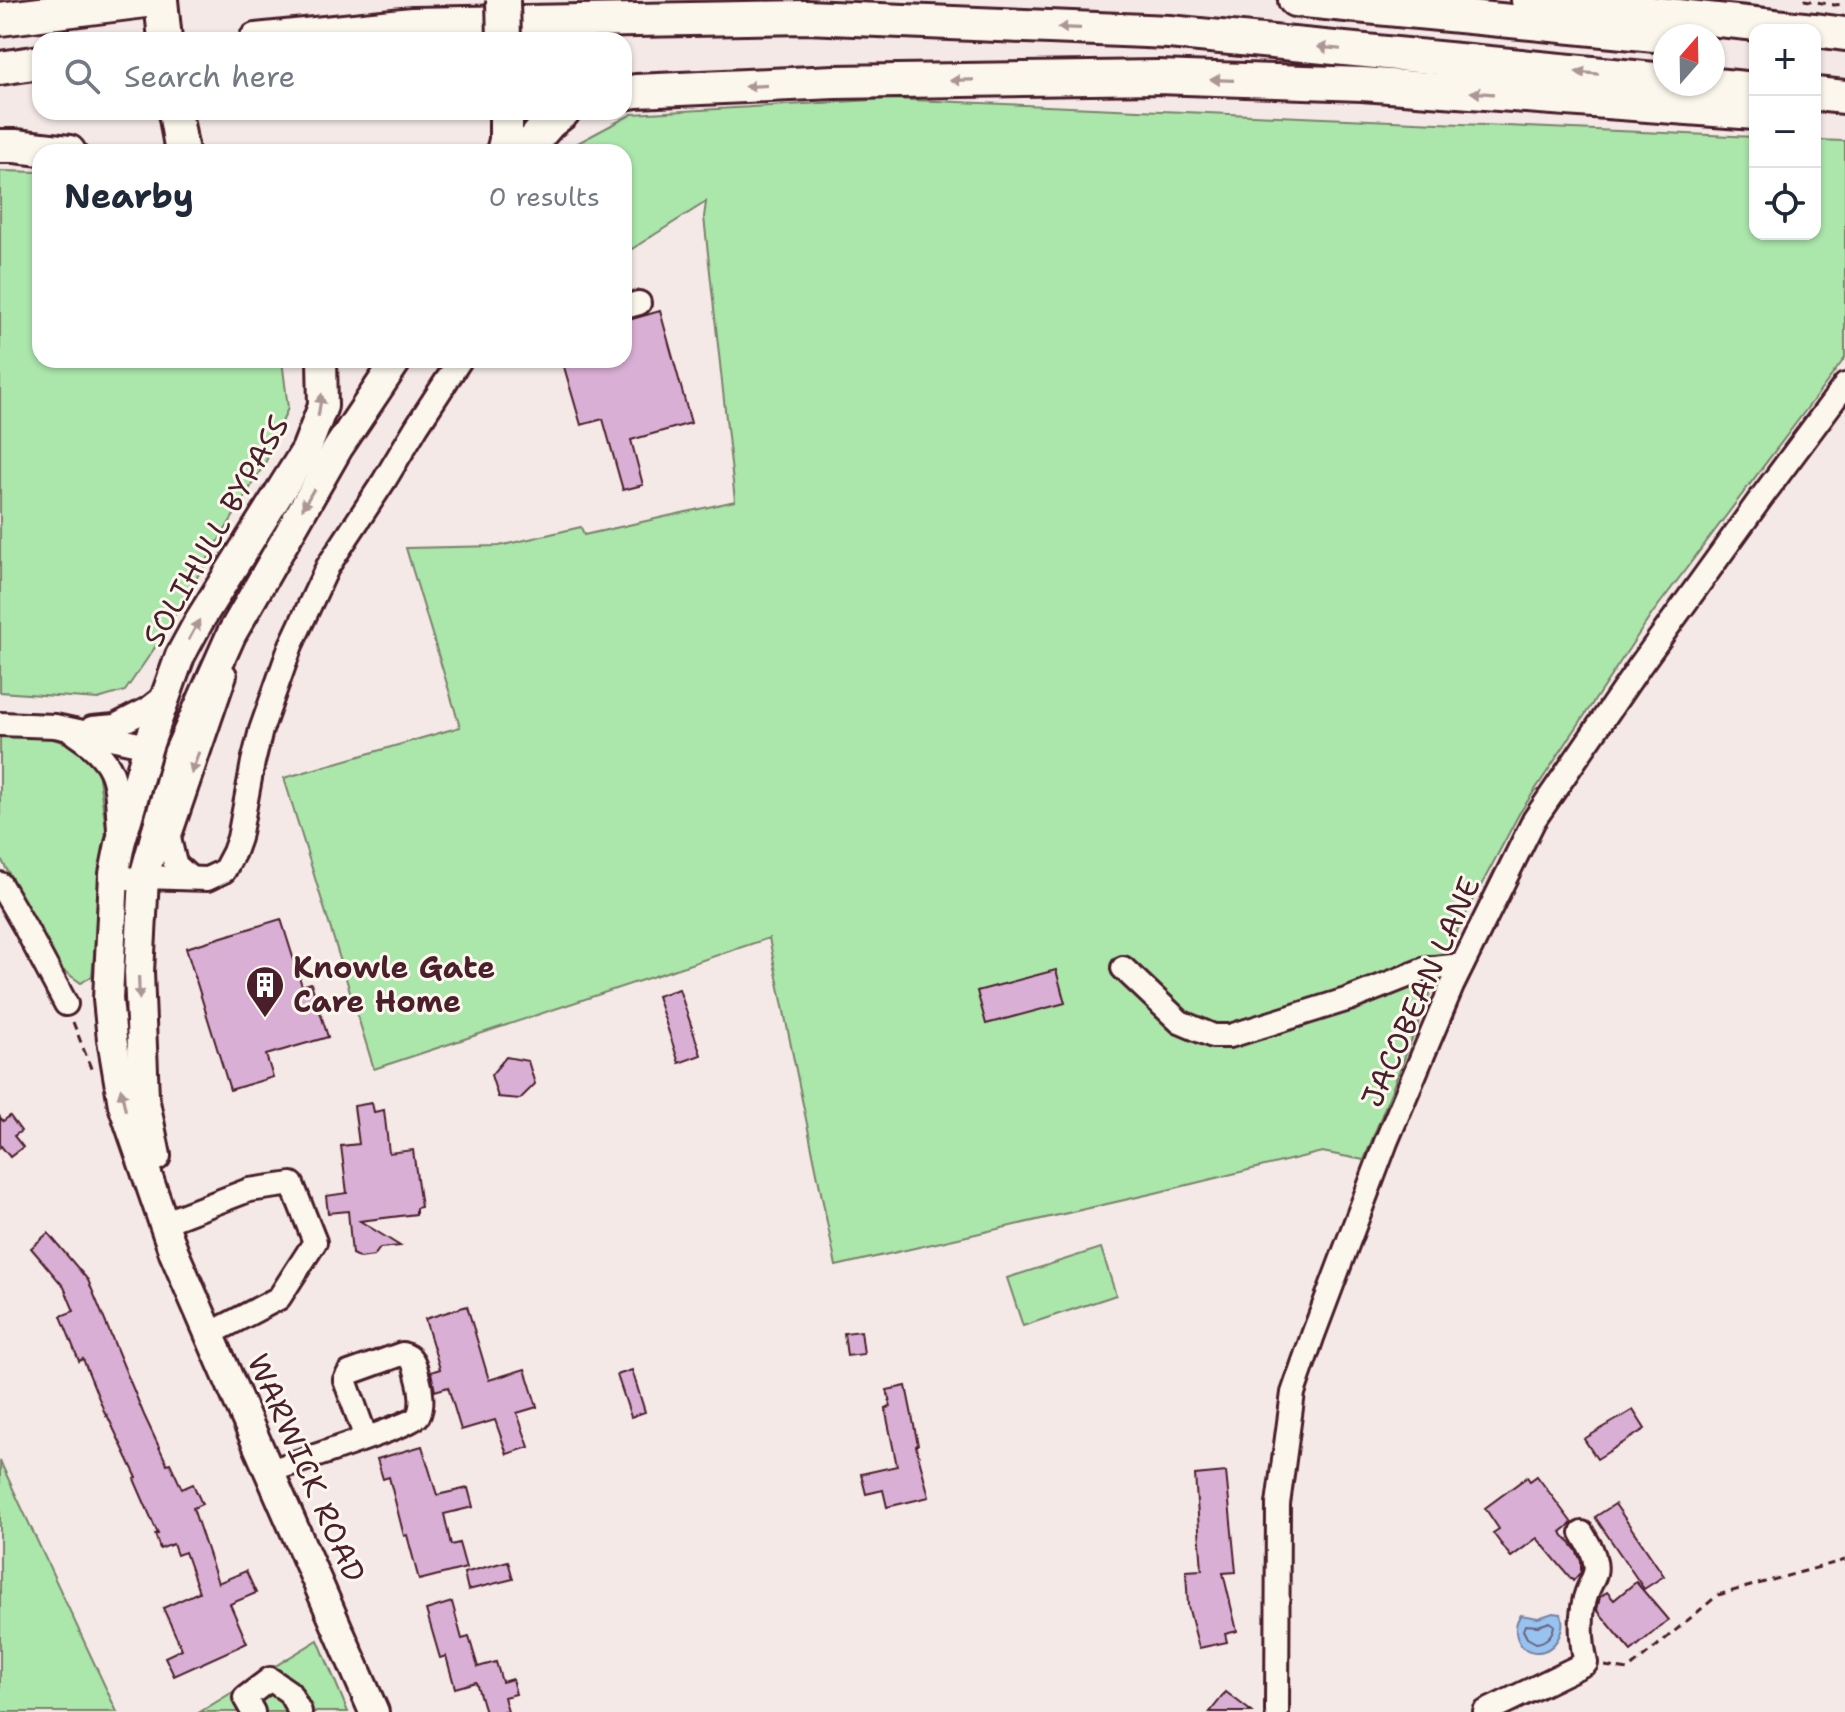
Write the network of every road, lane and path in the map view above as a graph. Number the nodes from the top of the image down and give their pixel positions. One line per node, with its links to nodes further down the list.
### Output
1 (153, 0): 8 (highway)
2 (161, 0): 11 (highway)
3 (503, 0): 13 (highway, bridge)
4 (1295, 0): 15 (highway)
5 (1528, 0): 9 (highway)
6 (1804, 0): 7 (path)
7 (1845, 4)
8 (0, 19)
9 (1757, 24)
10 (1821, 31): 14 (highway)
11 (164, 32)
12 (334, 32): 22 (highway, one-way to 12)
13 (504, 32)
14 (1845, 34)
15 (1653, 35)
16 (1725, 42): 17 (highway)
17 (1749, 45)
18 (1821, 53): 19 (highway)
19 (1845, 55)
20 (32, 63): 21 (highway)
21 (0, 68)
22 (1653, 79)
23 (1725, 86): 24 (highway)
24 (1749, 88)
25 (632, 93): 28 (highway, one-way to 25)
26 (1821, 95): 27 (highway)
27 (1845, 97)
28 (1749, 113)
29 (1821, 116): 30 (highway)
30 (1845, 116)
31 (176, 120): 34 (highway)
32 (506, 120): 35 (highway)
33 (553, 120): 36 (highway)
34 (181, 144)
35 (505, 144)
36 (531, 144)
37 (0, 146): 38 (highway)
38 (32, 148)
39 (322, 368): 45 (main road, SOLIHULL BYPASS, one-way to 39)
40 (392, 368): 43 (main road, one-way to 43)
41 (455, 368): 51 (street)
42 (1845, 385): 53 (street, JACOBEAN LANE)
43 (272, 562): 44 (main road); 48 (main road)
44 (231, 635): 50 (main road); 51 (street, one-way to 51)
45 (166, 695): 47 (street); 48 (main road, SOLIHULL BYPASS)
46 (0, 724): 47 (street)
47 (67, 729): 48 (street); 49 (street)
48 (148, 746): 49 (main road, SOLIHULL BYPASS)
49 (120, 847): 50 (street); 55 (main road, SOLIHULL BYPASS)
50 (136, 878): 51 (street); 55 (street); 57 (main road, one-way to 57)
51 (190, 878)
52 (0, 884): 56 (street)
53 (1462, 965): 54 (street); 68 (street, JACOBEAN LANE)
54 (1123, 968)
55 (108, 999): 58 (main road, SOLIHULL BYPASS, one-way to 55)
56 (66, 1004)
57 (168, 1221): 58 (main road); 59 (street)
58 (174, 1253): 59 (main road, WARWICK ROAD)
59 (210, 1334): 61 (main road, WARWICK ROAD)
60 (366, 1438): 61 (street)
61 (270, 1471): 67 (main road, WARWICK ROAD)
62 (1582, 1533): 64 (street)
63 (1845, 1560): 64 (path)
64 (1586, 1663): 69 (street)
65 (253, 1712): 66 (street)
66 (300, 1712)
67 (374, 1712)
68 (1277, 1712)
69 (1485, 1712)

